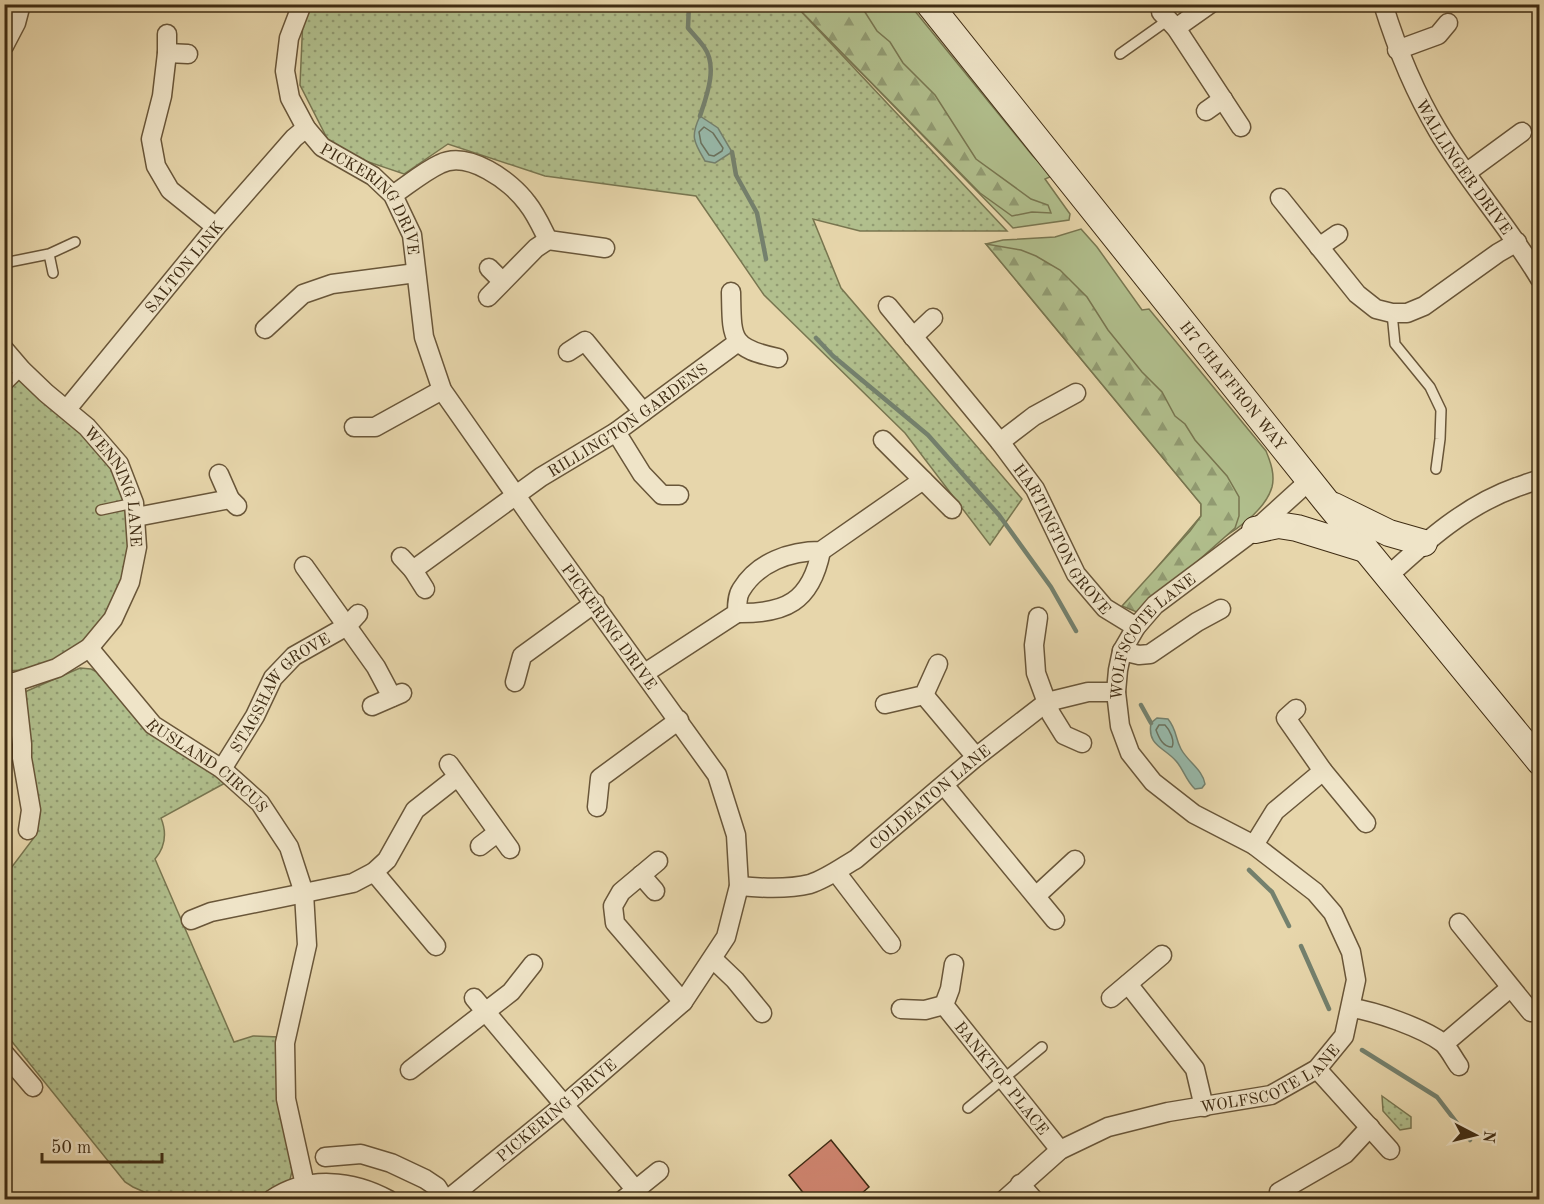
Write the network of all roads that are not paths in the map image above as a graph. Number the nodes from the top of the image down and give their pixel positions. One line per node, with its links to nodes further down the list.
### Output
1 (21, 4): 9 (street)
2 (302, 4): 17 (street, PICKERING DRIVE)
3 (929, 4): 59 (street, H7 CHAFFRON WAY)
4 (1210, 4): 6 (street)
5 (1383, 4): 10 (street, WALLINGER DRIVE)
6 (1168, 20): 13 (lane); 14 (street)
7 (1448, 23): 10 (street)
8 (167, 34): 11 (street)
9 (4, 46)
10 (1397, 50): 19 (street, WALLINGER DRIVE)
11 (167, 53): 12 (street); 22 (street)
12 (188, 54)
13 (1120, 54)
14 (1223, 99): 15 (street); 16 (street)
15 (1206, 111)
16 (1241, 127)
17 (306, 128): 20 (street, PICKERING DRIVE); 22 (street, SALTON LINK)
18 (1522, 132): 19 (street)
19 (1466, 173): 27 (street, WALLINGER DRIVE)
20 (393, 195): 24 (street); 32 (street, PICKERING DRIVE)
21 (1280, 198): 28 (street)
22 (216, 227): 49 (street, SALTON LINK)
23 (1338, 234): 28 (street)
24 (548, 240): 26 (street); 35 (street)
25 (75, 242): 29 (lane)
26 (599, 242)
27 (1517, 242): 33 (street, WALLINGER DRIVE); 37 (street)
28 (1319, 247): 37 (street)
29 (49, 254): 30 (lane); 31 (lane)
30 (4, 262)
31 (53, 273)
32 (416, 273): 39 (street); 47 (street, PICKERING DRIVE)
33 (1539, 279)
34 (731, 292): 41 (street)
35 (488, 297)
36 (888, 306): 40 (street, HARTINGTON GROVE)
37 (1392, 313): 55 (lane)
38 (933, 318): 40 (street)
39 (264, 329)
40 (913, 337): 54 (street, HARTINGTON GROVE)
41 (738, 342): 44 (street); 50 (street, RILLINGTON GARDENS)
42 (4, 349): 45 (street, WENNING LANE)
43 (568, 352): 50 (street)
44 (778, 358)
45 (22, 370): 46 (lane); 49 (street, WENNING LANE)
46 (4, 388)
47 (442, 390): 51 (street); 60 (street, PICKERING DRIVE)
48 (1070, 403): 54 (street)
49 (67, 409): 65 (street, WENNING LANE)
50 (643, 412): 52 (street, RILLINGTON GARDENS)
51 (354, 427)
52 (616, 432): 60 (street, RILLINGTON GARDENS); 61 (street)
53 (884, 440): 57 (street)
54 (1000, 442): 80 (street, HARTINGTON GROVE)
55 (1436, 469)
56 (219, 474): 65 (street)
57 (923, 480): 63 (street); 69 (street)
58 (1539, 480): 67 (street)
59 (1309, 481): 62 (street, H7 CHAFFRON WAY); 66 (street, WOLFSCOTE LANE)
60 (516, 495): 72 (street, RILLINGTON GARDENS); 75 (street, PICKERING DRIVE)
61 (679, 495)
62 (1326, 501): 67 (street); 68 (street, H7 CHAFFRON WAY)
63 (952, 509)
64 (101, 510): 65 (lane)
65 (135, 510): 81 (street, WENNING LANE)
66 (1255, 530): 68 (street); 80 (street, WOLFSCOTE LANE)
67 (1424, 543): 73 (street)
68 (1365, 549): 73 (street, H7 CHAFFRON WAY)
69 (821, 551): 77 (street); 77 (street)
70 (401, 557): 72 (street)
71 (304, 566): 79 (street, STAGSHAW GROVE)
72 (414, 570): 74 (street)
73 (1387, 577): 96 (street, H7 CHAFFRON WAY)
74 (425, 590)
75 (595, 603): 84 (street, PICKERING DRIVE); 86 (street)
76 (1221, 609): 82 (street)
77 (737, 613): 84 (street)
78 (1038, 617): 89 (street)
79 (352, 620): 91 (street, STAGSHAW GROVE); 97 (street, STAGSHAW GROVE)
80 (1136, 627): 82 (street, WOLFSCOTE LANE)
81 (89, 648): 85 (street, WENNING LANE); 97 (street, RUSLAND CIRCUS)
82 (1122, 651): 87 (street, WOLFSCOTE LANE)
83 (938, 664): 88 (street)
84 (645, 673): 93 (street, PICKERING DRIVE)
85 (10, 682): 102 (street)
86 (515, 682)
87 (1116, 692): 89 (street, COLDEATON LANE); 104 (street, WOLFSCOTE LANE)
88 (924, 695): 90 (street); 95 (street)
89 (1047, 702): 94 (street); 95 (street, COLDEATON LANE)
90 (885, 704)
91 (372, 706)
92 (1296, 708): 98 (street)
93 (679, 720): 100 (street); 112 (street, PICKERING DRIVE)
94 (1082, 743)
95 (976, 757): 99 (street, COLDEATON LANE)
96 (1539, 762)
97 (222, 769): 114 (street, RUSLAND CIRCUS)
98 (1323, 771): 101 (street); 104 (street)
99 (944, 785): 110 (street, COLDEATON LANE); 115 (street)
100 (597, 807)
101 (1366, 823)
102 (28, 830)
103 (497, 833): 105 (street); 106 (street); 109 (street)
104 (1254, 845): 131 (street, WOLFSCOTE LANE)
105 (480, 846)
106 (510, 849)
107 (1076, 860): 115 (street)
108 (658, 861): 111 (street)
109 (374, 872): 114 (street); 120 (street)
110 (836, 872): 112 (street, COLDEATON LANE); 119 (street)
111 (641, 875): 113 (street); 128 (street)
112 (739, 886): 122 (street, PICKERING DRIVE)
113 (655, 891)
114 (304, 893): 116 (street); 152 (street, RUSLAND CIRCUS)
115 (1036, 897): 117 (street)
116 (191, 920)
117 (1055, 920)
118 (1459, 922): 126 (street)
119 (892, 944)
120 (436, 946)
121 (1162, 955): 125 (street)
122 (713, 959): 128 (street, PICKERING DRIVE); 134 (street)
123 (533, 964): 129 (street)
124 (954, 964): 130 (street, BANKTOP PLACE)
125 (1128, 984): 127 (street); 144 (street)
126 (1510, 988): 133 (street); 135 (street)
127 (1111, 998)
128 (683, 1002): 143 (street, PICKERING DRIVE)
129 (480, 1005): 140 (street); 143 (street)
130 (944, 1005): 132 (street, BANKTOP PLACE); 141 (street, BANKTOP PLACE)
131 (1351, 1008): 135 (street); 139 (street, WOLFSCOTE LANE)
132 (901, 1009)
133 (1531, 1012)
134 (762, 1014)
135 (1444, 1044): 138 (street)
136 (1042, 1047): 141 (lane)
137 (4, 1053): 142 (street)
138 (1459, 1066)
139 (1317, 1069): 144 (street, WOLFSCOTE LANE); 146 (street)
140 (410, 1070)
141 (1003, 1078): 145 (lane); 147 (street, BANKTOP PLACE)
142 (33, 1087)
143 (564, 1105): 154 (street); 157 (street, PICKERING DRIVE)
144 (1204, 1107): 147 (street, WOLFSCOTE LANE)
145 (968, 1108)
146 (1370, 1127): 148 (street); 153 (street)
147 (1060, 1150): 151 (street, WOLFSCOTE LANE)
148 (1390, 1150)
149 (325, 1157): 157 (street, PICKERING DRIVE)
150 (659, 1171): 154 (street)
151 (1020, 1184): 158 (street, WOLFSCOTE LANE); 159 (street)
152 (305, 1185): 155 (street); 156 (street)
153 (1279, 1192)
154 (629, 1194)
155 (271, 1200)
156 (389, 1200)
157 (446, 1200)
158 (1004, 1200)
159 (1034, 1200)

